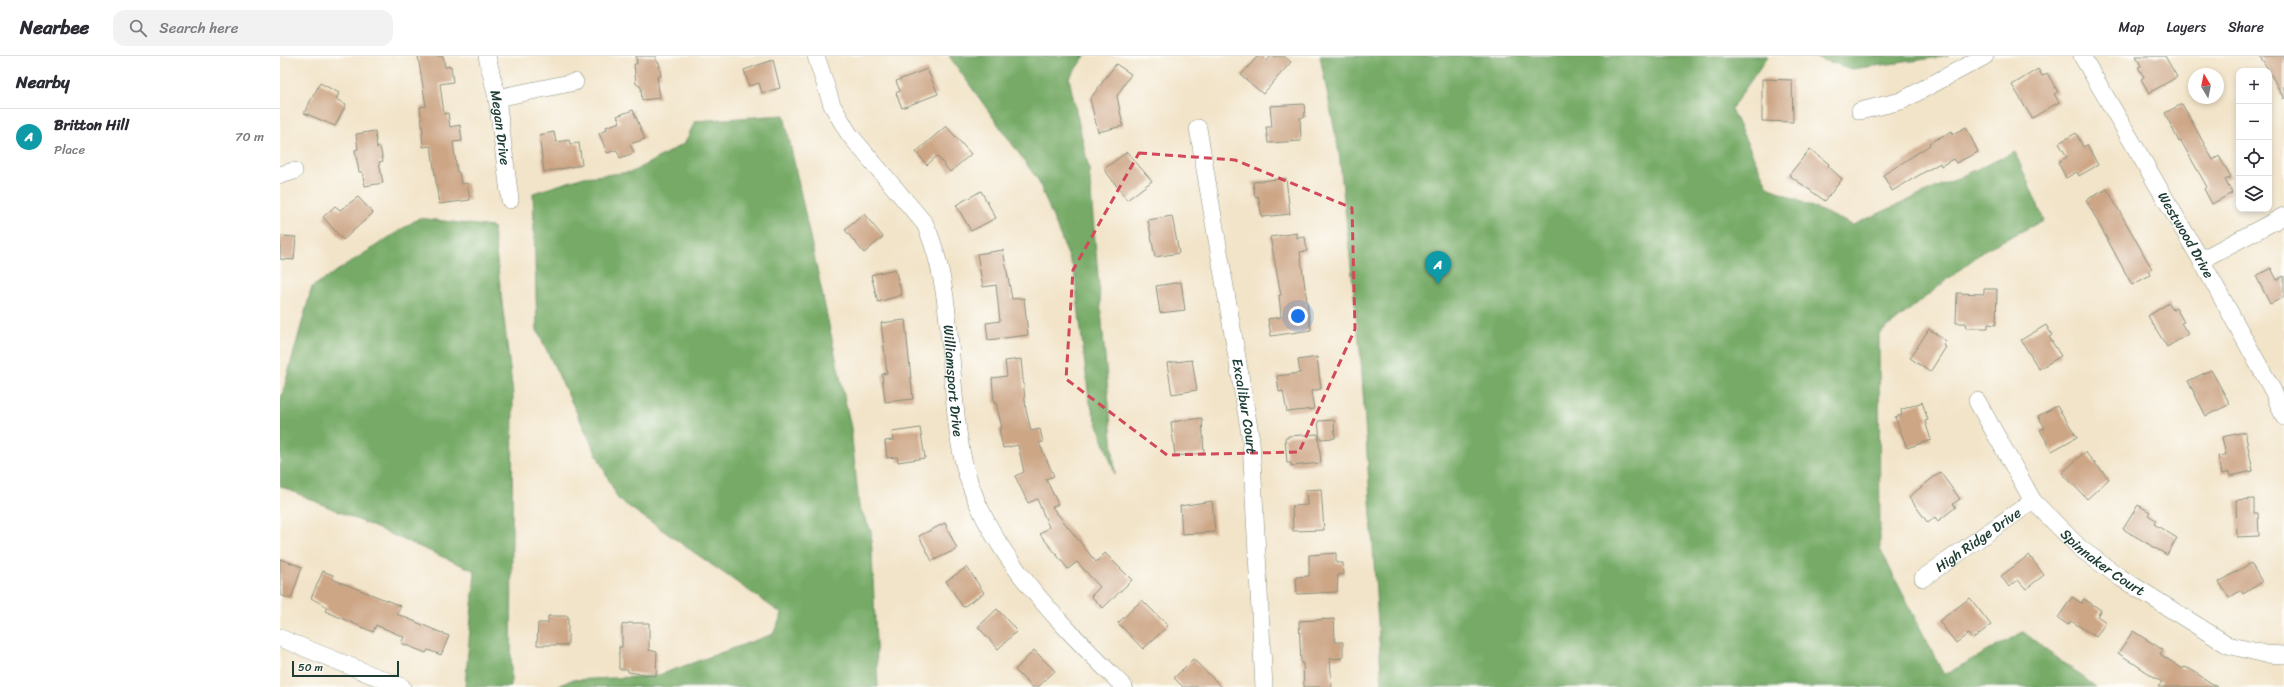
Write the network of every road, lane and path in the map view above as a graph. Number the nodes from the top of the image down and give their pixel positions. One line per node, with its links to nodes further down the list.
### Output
1 (487, 56): 6 (street, Megan Drive)
2 (816, 56): 19 (street, Williamsport Drive)
3 (1984, 56): 7 (street)
4 (2082, 56): 11 (street, Westwood Drive)
5 (575, 82): 6 (street)
6 (497, 98): 9 (street, Megan Drive)
7 (1860, 111)
8 (1198, 128): 20 (street, Excalibur Court)
9 (510, 200)
10 (2284, 216): 11 (street)
11 (2201, 260): 13 (street, Westwood Drive)
12 (1977, 401): 14 (street, Spinnaker Court)
13 (2284, 417)
14 (2033, 501): 15 (street, High Ridge Drive); 17 (street, Spinnaker Court)
15 (1923, 578)
16 (280, 638): 18 (street)
17 (2284, 655)
18 (402, 687)
19 (1124, 687)
20 (1264, 687)

